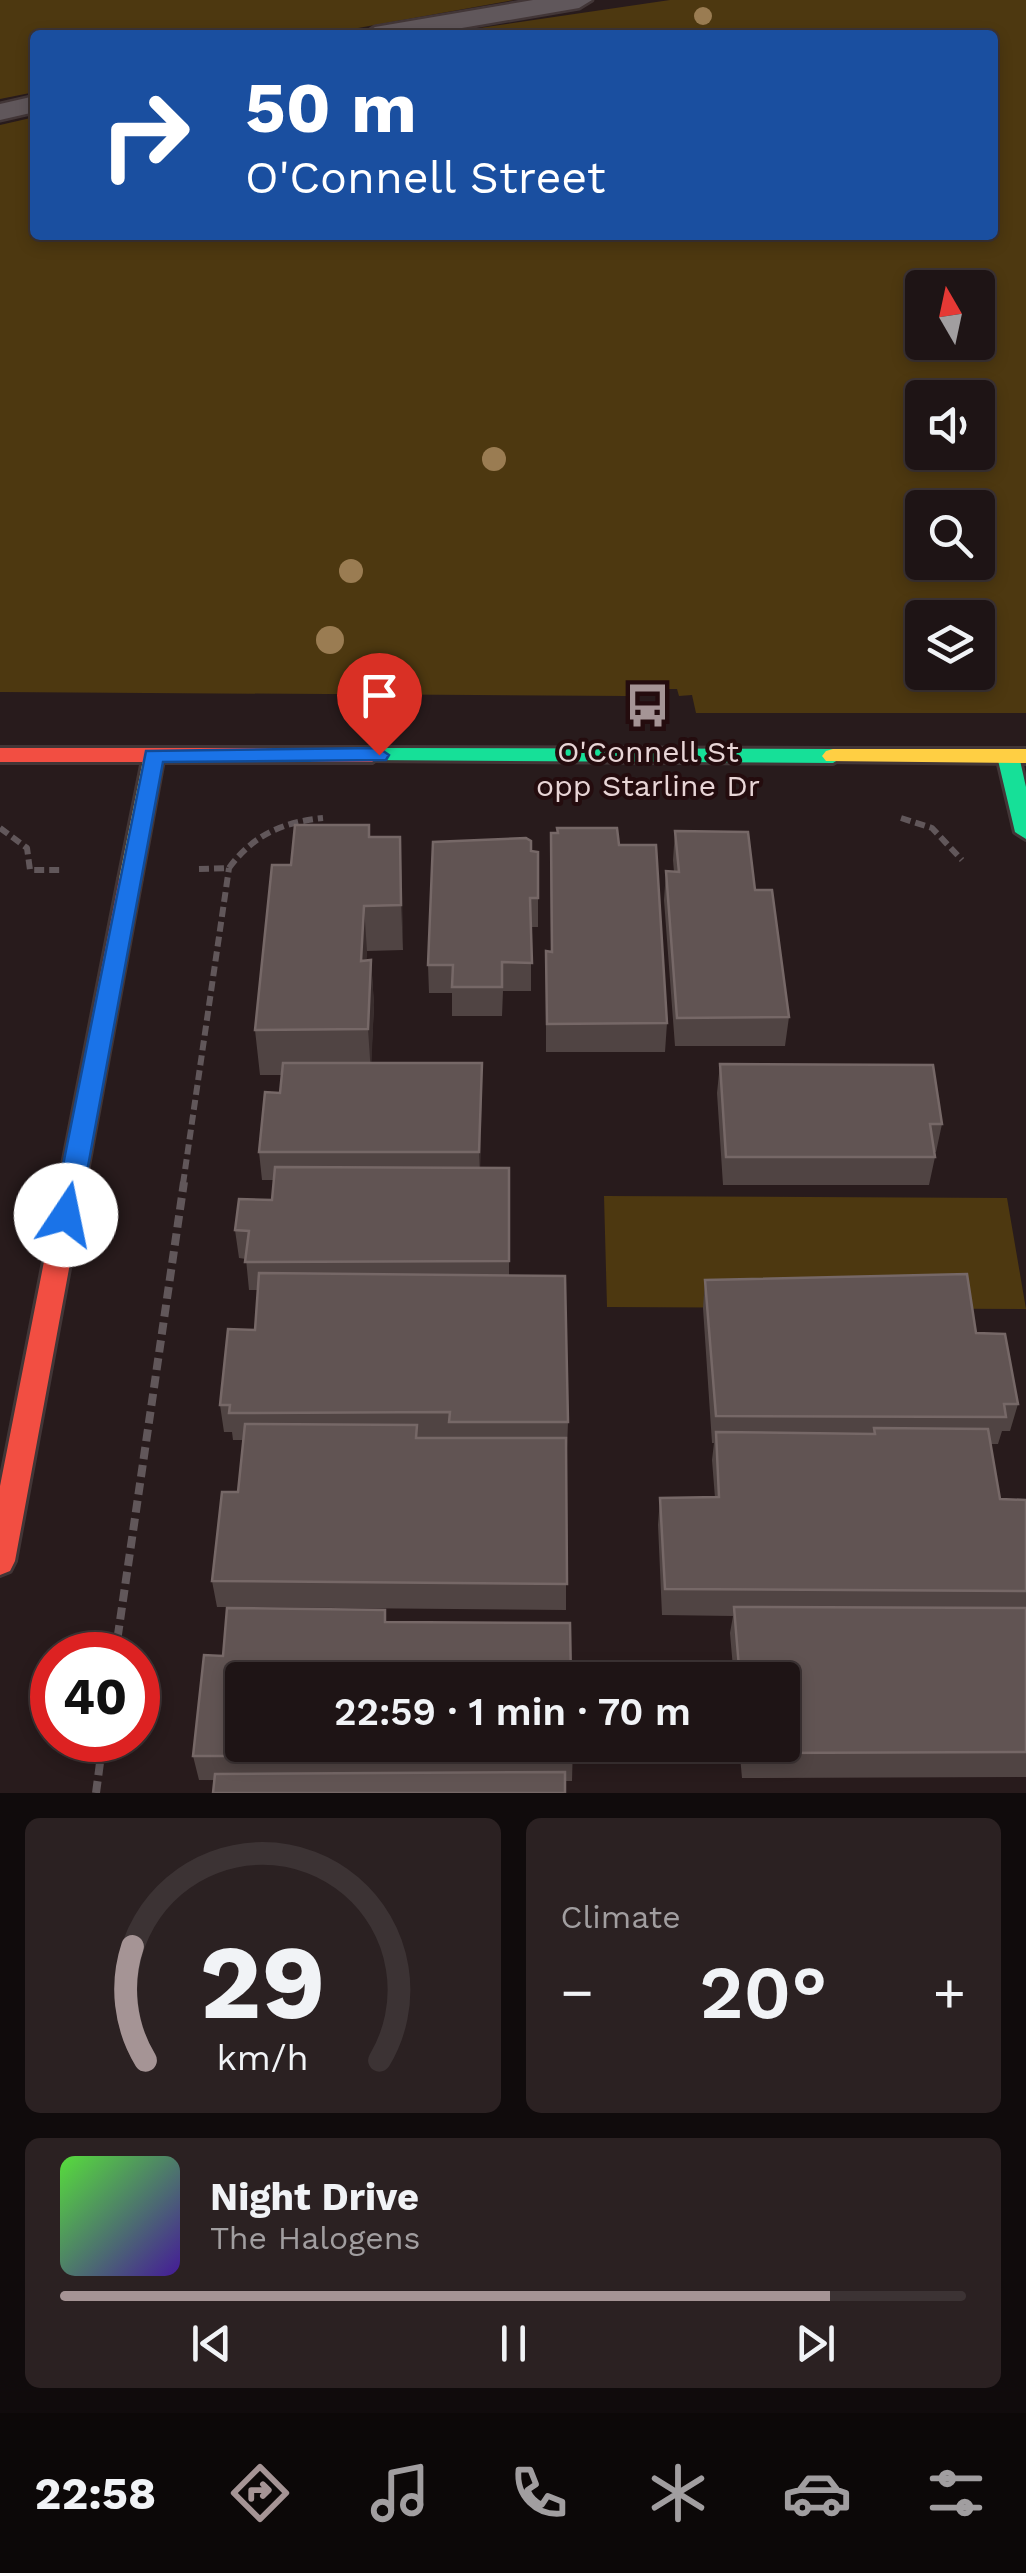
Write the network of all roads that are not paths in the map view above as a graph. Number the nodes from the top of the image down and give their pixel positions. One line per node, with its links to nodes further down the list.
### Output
1 (579, 0): 2 (lane)
2 (405, 30)
3 (30, 105): 4 (lane)
4 (0, 112)
5 (0, 755): 6 (street)
6 (154, 756): 7 (street); 9 (street)
7 (1017, 756): 8 (street)
8 (1026, 832)
9 (0, 1561)

